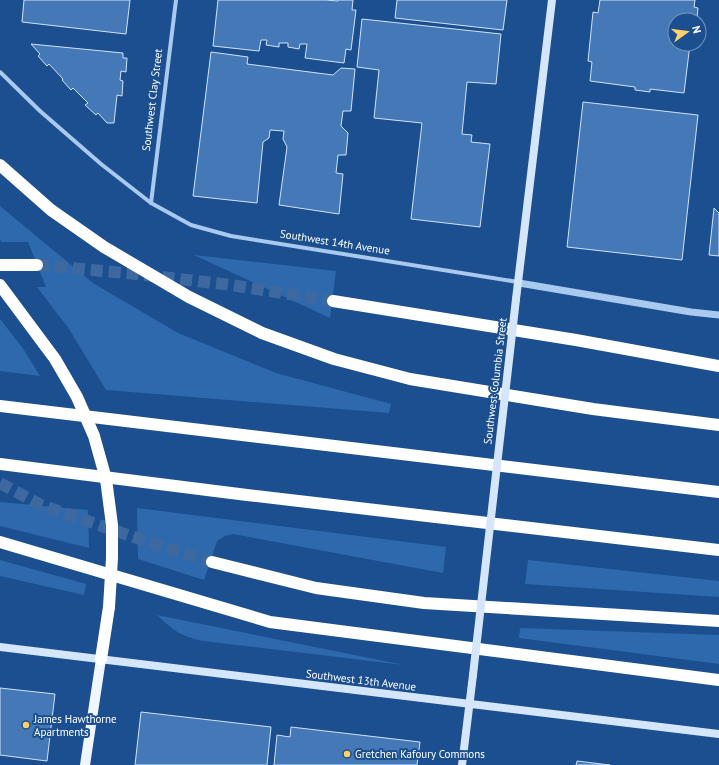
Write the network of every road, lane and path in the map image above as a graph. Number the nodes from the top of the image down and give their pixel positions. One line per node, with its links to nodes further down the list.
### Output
1 (176, 0): 5 (street, Southwest Clay Street)
2 (552, 0): 8 (main road, Southwest Columbia Street)
3 (0, 72): 5 (street, Southwest 14th Avenue)
4 (0, 165): 14 (highway)
5 (151, 203): 8 (street, Southwest 14th Avenue)
6 (0, 265): 7 (highway)
7 (37, 265)
8 (519, 282): 11 (street, Southwest 14th Avenue); 24 (main road, Southwest Columbia Street, bridge)
9 (0, 284): 22 (highway, bridge)
10 (333, 301): 12 (highway)
11 (719, 315)
12 (719, 366)
13 (0, 406): 16 (highway)
14 (719, 425)
15 (0, 464): 18 (highway)
16 (719, 492)
17 (0, 542): 23 (highway)
18 (719, 550)
19 (212, 562): 20 (highway)
20 (719, 621)
21 (0, 647): 22 (main road, Southwest 13th Avenue)
22 (101, 659): 24 (main road, Southwest 13th Avenue); 26 (main road)
23 (719, 680)
24 (469, 704): 25 (main road, Southwest 13th Avenue); 27 (main road, Southwest Columbia Street)
25 (719, 734)
26 (85, 765)
27 (462, 765)

